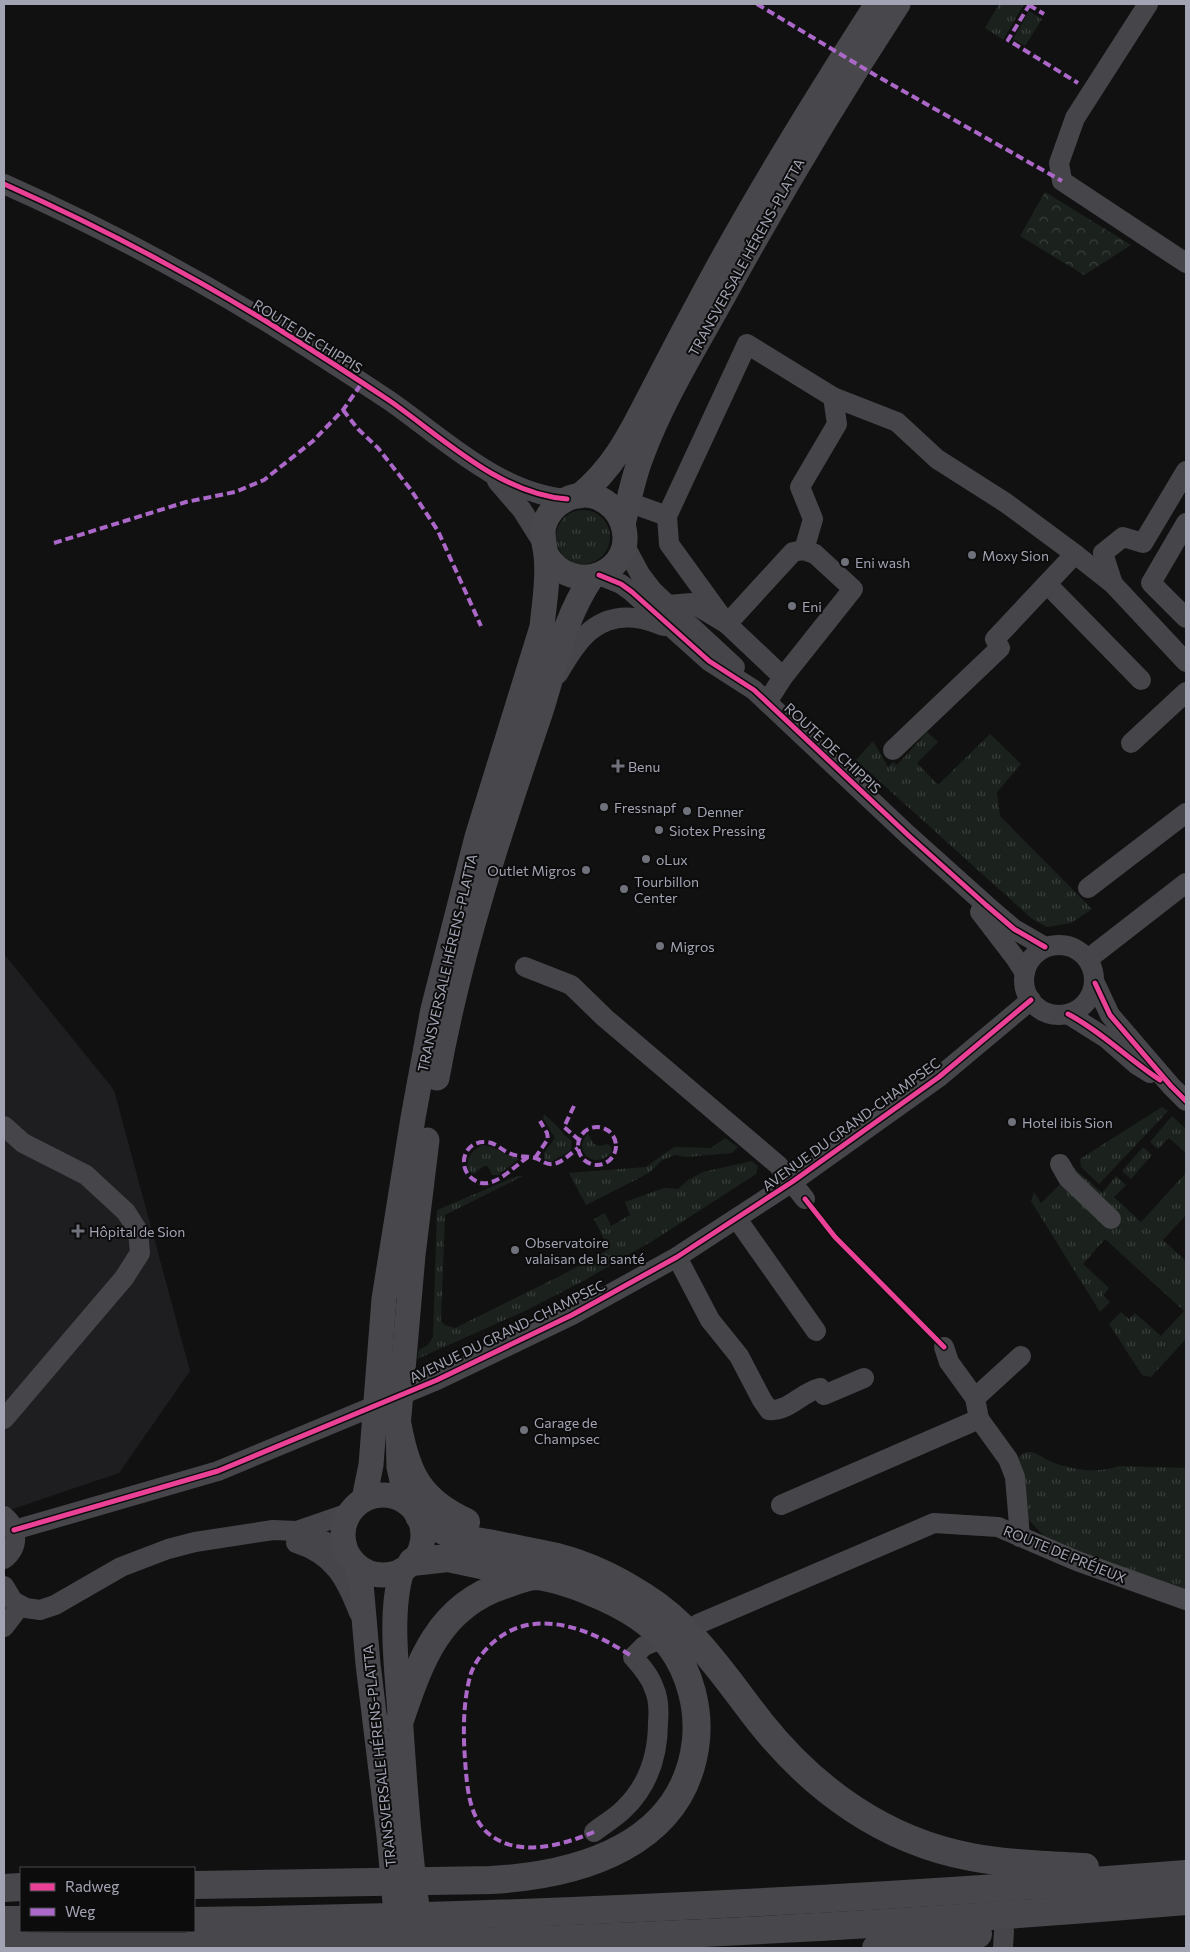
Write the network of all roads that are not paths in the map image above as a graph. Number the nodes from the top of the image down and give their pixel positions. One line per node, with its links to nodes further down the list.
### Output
1 (877, 4): 9 (main road, TRANSVERSALE HÉRENS-PLATTA)
2 (898, 4): 11 (main road, TRANSVERSALE HÉRENS-PLATTA)
3 (1148, 4): 5 (street)
4 (4, 184): 7 (street, ROUTE DE CHIPPIS)
5 (1184, 256)
6 (833, 397): 10 (street); 14 (street); 15 (street)
7 (486, 470): 9 (street, ROUTE DE CHIPPIS); 13 (street, ROUTE DE CHIPPIS)
8 (1186, 471): 18 (street)
9 (573, 498): 11 (main road); 13 (main road)
10 (667, 516): 11 (street); 21 (street)
11 (625, 523): 16 (main road); 19 (street, ROUTE DE CHIPPIS)
12 (1186, 523): 20 (street)
13 (545, 549): 16 (main road); 60 (main road, TRANSVERSALE HÉRENS-PLATTA)
14 (804, 550): 21 (street); 24 (street)
15 (1075, 554): 17 (street); 18 (street)
16 (596, 576): 22 (street, ROUTE DE CHIPPIS); 26 (main road, TRANSVERSALE HÉRENS-PLATTA)
17 (1047, 584): 25 (street); 30 (street)
18 (1112, 584): 23 (street)
19 (668, 605): 21 (street); 28 (street, ROUTE DE CHIPPIS)
20 (1186, 618)
21 (727, 624): 24 (street)
22 (671, 628): 26 (street); 28 (street, ROUTE DE CHIPPIS)
23 (1186, 662)
24 (783, 677): 28 (street)
25 (1141, 680)
26 (547, 693): 58 (main road, TRANSVERSALE HÉRENS-PLATTA)
27 (1185, 695): 29 (street)
28 (760, 696): 32 (street, ROUTE DE CHIPPIS)
29 (1131, 743)
30 (893, 750)
31 (1186, 813): 34 (street)
32 (942, 866): 35 (street, ROUTE DE CHIPPIS); 38 (street, ROUTE DE CHIPPIS)
33 (1186, 883): 36 (street)
34 (1088, 888)
35 (1045, 947): 36 (street); 38 (street)
36 (1088, 959): 39 (street)
37 (525, 968): 46 (street, AVENUE DU GRAND-CHAMPSEC)
38 (1025, 973): 40 (street)
39 (1095, 983): 41 (street); 42 (street)
40 (1031, 1000): 41 (street); 46 (street, AVENUE DU GRAND-CHAMPSEC)
41 (1068, 1014): 42 (street)
42 (1171, 1086): 43 (street)
43 (1186, 1101)
44 (4, 1126): 56 (street)
45 (1060, 1164): 49 (street)
46 (792, 1182): 47 (street); 48 (street, AVENUE DU GRAND-CHAMPSEC)
47 (805, 1199)
48 (736, 1219): 50 (street, AVENUE DU GRAND-CHAMPSEC); 51 (street)
49 (1111, 1219)
50 (677, 1256): 54 (street); 62 (street, AVENUE DU GRAND-CHAMPSEC)
51 (816, 1331)
52 (944, 1347): 55 (street)
53 (1022, 1356): 55 (street)
54 (864, 1378)
55 (975, 1398): 57 (street)
56 (4, 1419)
57 (979, 1419): 59 (street); 65 (street)
58 (400, 1442): 61 (main road, TRANSVERSALE HÉRENS-PLATTA); 68 (highway)
59 (781, 1505)
60 (356, 1506): 61 (main road); 63 (street); 67 (main road)
61 (413, 1510): 68 (highway); 69 (main road)
62 (9, 1523): 66 (street)
63 (298, 1531): 64 (street); 67 (street)
64 (258, 1532): 72 (street); 75 (street)
65 (1020, 1537): 71 (street, ROUTE DE PRÉJEUX); 73 (street, ROUTE DE PRÉJEUX)
66 (4, 1559)
67 (352, 1560): 69 (main road); 75 (main road, TRANSVERSALE HÉRENS-PLATTA)
68 (537, 1565): 69 (highway); 77 (highway); 80 (highway); 81 (highway)
69 (407, 1567): 77 (main road, TRANSVERSALE HÉRENS-PLATTA)
70 (4, 1586): 72 (street)
71 (1186, 1600)
72 (20, 1606): 74 (street)
73 (698, 1624)
74 (4, 1627)
75 (365, 1628): 79 (main road, TRANSVERSALE HÉRENS-PLATTA)
76 (654, 1642): 78 (street)
77 (400, 1720): 79 (main road, TRANSVERSALE HÉRENS-PLATTA)
78 (594, 1832)
79 (399, 1836): 90 (main road, TRANSVERSALE HÉRENS-PLATTA); 91 (main road, TRANSVERSALE HÉRENS-PLATTA)
80 (1186, 1873): 87 (highway)
81 (195, 1885)
82 (20, 1887): 83 (highway)
83 (4, 1888)
84 (1176, 1902): 88 (highway); 89 (highway)
85 (4, 1920): 86 (highway)
86 (20, 1920)
87 (195, 1921)
88 (1004, 1939): 92 (highway)
89 (4, 1946)
90 (400, 1948)
91 (423, 1948)
92 (876, 1948)

